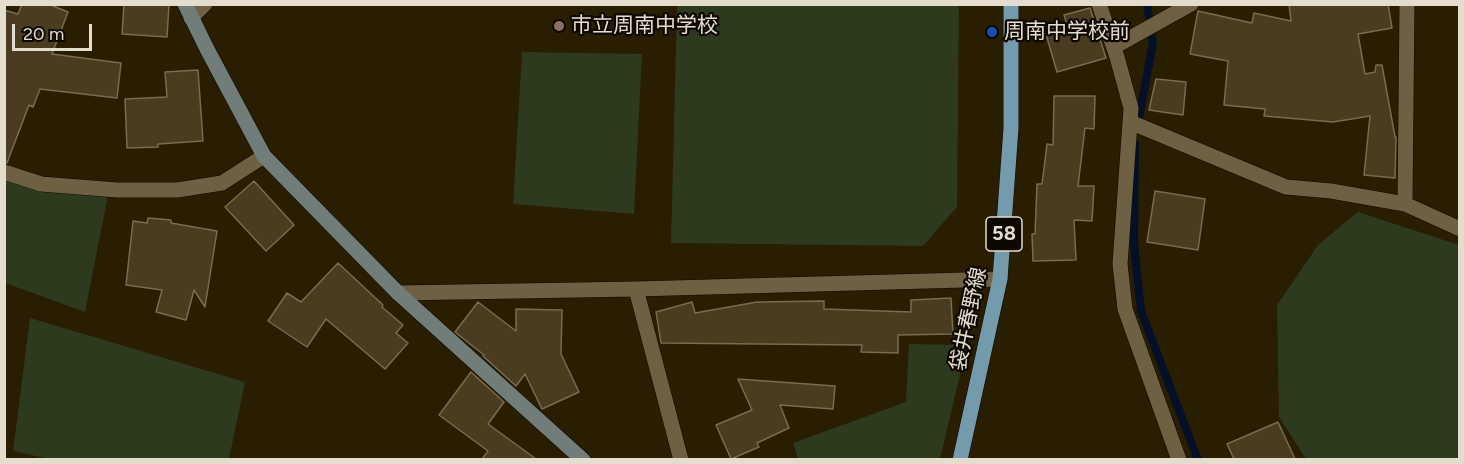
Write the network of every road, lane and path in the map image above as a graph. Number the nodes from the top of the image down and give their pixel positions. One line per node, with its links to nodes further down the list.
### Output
1 (205, 4): 6 (street)
2 (1011, 4): 13 (main road, 袋井春野線 / 58)
3 (1099, 4): 7 (street)
4 (1191, 4): 7 (street)
5 (1407, 4): 11 (street)
6 (188, 11): 9 (street)
7 (1114, 48): 8 (street)
8 (1130, 122): 11 (street); 19 (street)
9 (264, 156): 10 (street); 15 (street)
10 (4, 172)
11 (1405, 204): 12 (street)
12 (1460, 229)
13 (1000, 279): 14 (street); 18 (main road, 袋井春野線 / 58)
14 (636, 289): 15 (street); 17 (street)
15 (398, 293): 16 (street)
16 (583, 459)
17 (681, 459)
18 (960, 459)
19 (1179, 459)

